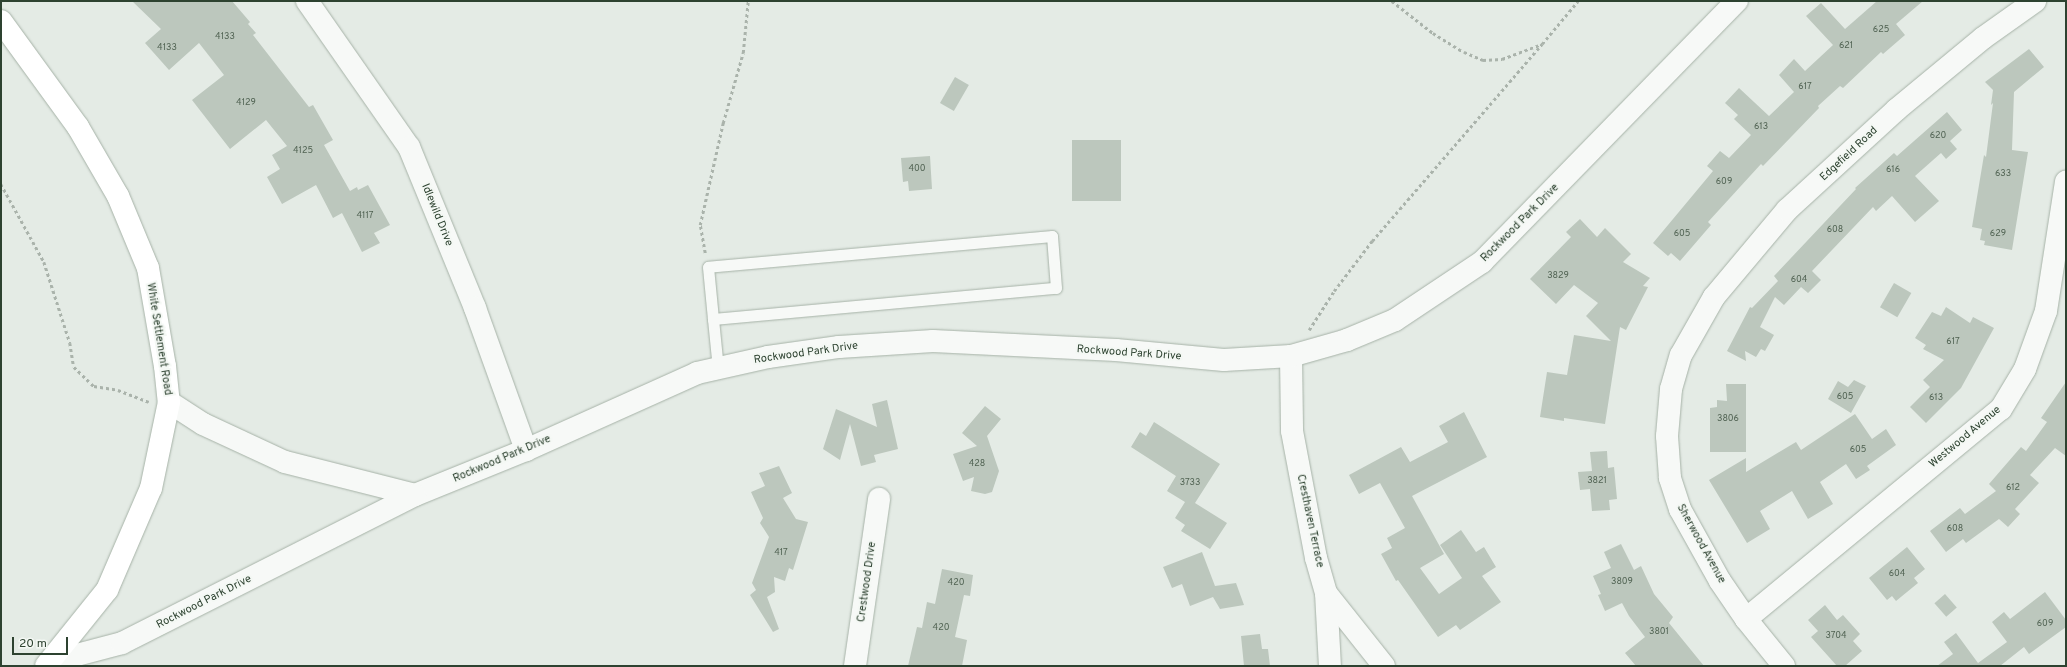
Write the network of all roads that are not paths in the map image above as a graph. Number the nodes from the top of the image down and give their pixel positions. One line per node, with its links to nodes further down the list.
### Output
1 (307, 1): 11 (street, Idlewild Drive)
2 (1737, 1): 8 (street, Rockwood Park Drive)
3 (2035, 1): 7 (street, Edgefield Road)
4 (1, 21): 10 (main road, White Settlement Road)
5 (2066, 182): 15 (street, Westwood Avenue)
6 (713, 319): 6 (lane); 9 (lane)
7 (1691, 335): 15 (street, Sherwood Avenue)
8 (1291, 356): 9 (street, Rockwood Park Drive); 14 (street, Cresthaven Terrace)
9 (718, 369): 11 (street, Rockwood Park Drive)
10 (169, 402): 12 (street); 16 (main road, White Settlement Road)
11 (526, 450): 12 (street, Rockwood Park Drive)
12 (415, 495): 16 (street, Rockwood Park Drive)
13 (879, 499): 17 (street, Crestwood Drive)
14 (1326, 593): 18 (street); 19 (street, Cresthaven Terrace)
15 (1746, 619): 20 (street, Sherwood Avenue)
16 (48, 664)
17 (855, 666)
18 (1330, 666)
19 (1384, 666)
20 (1784, 666)

